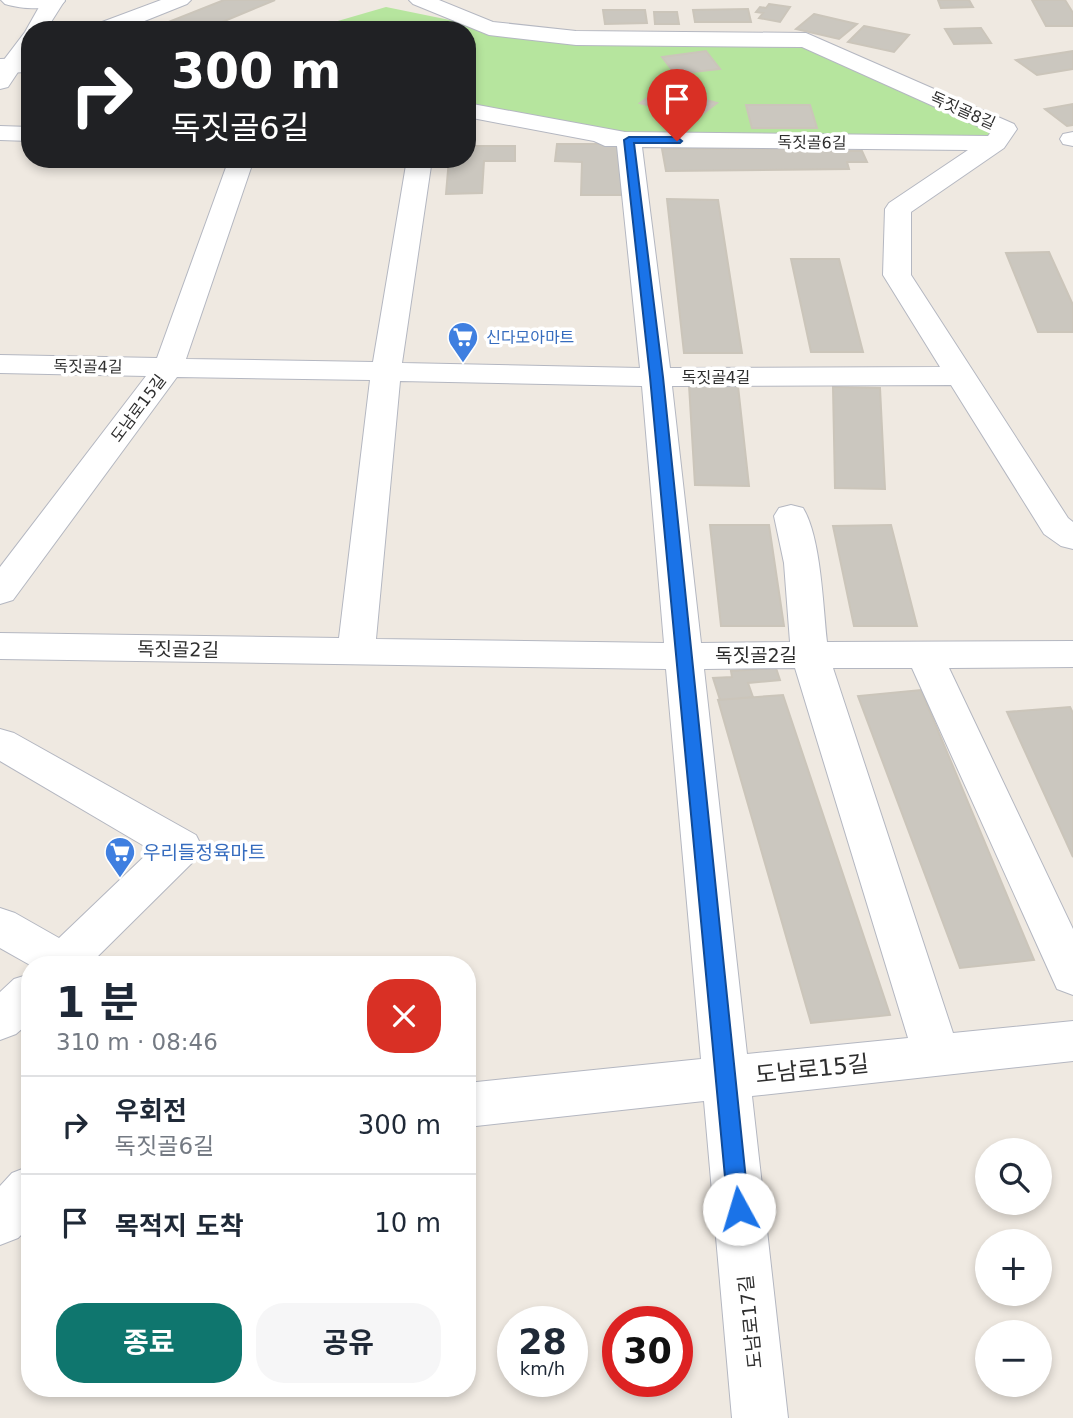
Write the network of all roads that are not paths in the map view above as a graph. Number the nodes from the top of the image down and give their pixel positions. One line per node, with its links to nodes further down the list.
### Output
1 (12, 0): 2 (street)
2 (54, 0): 5 (street)
3 (180, 0): 6 (street)
4 (420, 0): 7 (street, 독짓골8길)
5 (41, 21)
6 (125, 21)
7 (474, 21)
8 (476, 22): 14 (street, 독짓골8길)
9 (476, 112): 13 (street, 독짓골6길)
10 (0, 133): 11 (street)
11 (21, 134)
12 (476, 135): 13 (street, 독짓골6길)
13 (629, 140): 14 (street, 독짓골6길); 21 (street, 도남로17길)
14 (995, 143): 20 (street, 독짓골8길)
15 (239, 168): 18 (street, 도남로15길)
16 (419, 168): 19 (street)
17 (0, 364): 18 (street, 독짓골4길)
18 (168, 368): 19 (street, 독짓골4길); 24 (street, 도남로15길)
19 (386, 372): 21 (street, 독짓골4길); 26 (street)
20 (962, 376): 21 (street, 독짓골4길); 23 (street, 독짓골8길)
21 (656, 377): 28 (street, 도남로17길)
22 (790, 516): 29 (street)
23 (1067, 529)
24 (0, 592)
25 (0, 646): 26 (street, 독짓골2길)
26 (356, 651): 28 (street, 독짓골2길)
27 (924, 654): 29 (street, 독짓골2길); 30 (street, 독짓골2길); 35 (street)
28 (682, 655): 29 (street, 독짓골2길); 40 (street, 도남로17길)
29 (810, 655): 39 (street)
30 (1070, 660)
31 (0, 743): 34 (street)
32 (0, 926): 33 (street)
33 (51, 956)
34 (72, 956)
35 (1073, 976)
36 (21, 1001): 37 (street)
37 (0, 1020)
38 (1073, 1041): 39 (street, 도남로15길)
39 (937, 1056): 40 (street, 도남로15길)
40 (726, 1078): 41 (street, 도남로15길); 44 (street, 도남로17길)
41 (476, 1104)
42 (21, 1199): 43 (street)
43 (0, 1221)
44 (760, 1418)

